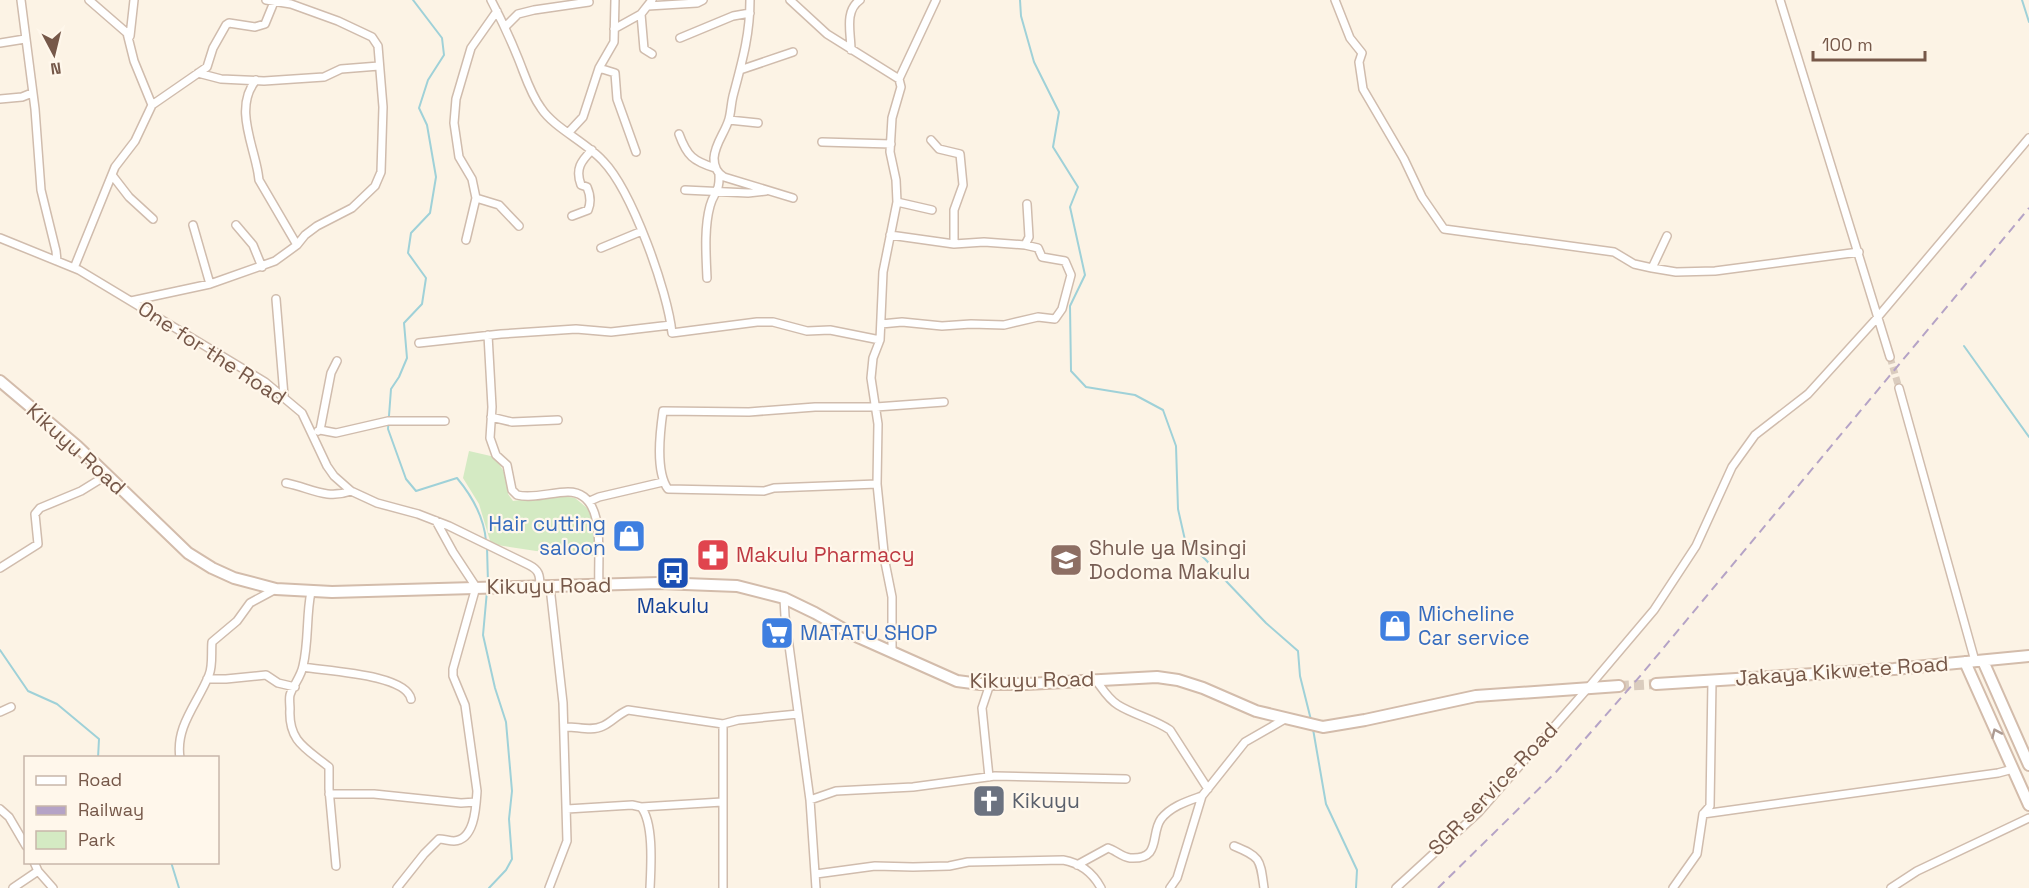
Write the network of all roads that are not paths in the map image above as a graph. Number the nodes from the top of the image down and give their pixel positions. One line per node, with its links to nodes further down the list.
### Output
1 (21, 0): 22 (street)
2 (89, 0): 23 (street)
3 (134, 0): 23 (street)
4 (491, 0): 16 (street)
5 (615, 0): 20 (street)
6 (703, 0): 15 (street)
7 (750, 0): 17 (street)
8 (790, 0): 25 (street)
9 (860, 0): 25 (street)
10 (936, 0): 32 (street)
11 (1335, 0): 75 (street)
12 (1780, 0): 71 (street)
13 (273, 1): 28 (street); 31 (street)
14 (589, 2): 19 (street)
15 (650, 3): 18 (street)
16 (497, 11): 19 (street); 52 (street)
17 (750, 13): 21 (street); 30 (street)
18 (641, 14): 20 (street); 27 (street)
19 (505, 27): 39 (street)
20 (614, 29): 29 (street)
21 (680, 38)
22 (26, 39): 24 (street); 34 (street)
23 (130, 39): 36 (street)
24 (0, 43)
25 (851, 50): 32 (street)
26 (794, 51): 30 (street)
27 (652, 54)
28 (379, 66): 33 (street); 69 (street)
29 (599, 68): 39 (street); 46 (street)
30 (740, 70): 37 (street)
31 (198, 73): 33 (street); 36 (street)
32 (899, 79): 44 (street)
33 (256, 80): 69 (street)
34 (32, 93): 35 (street); 72 (street)
35 (0, 99)
36 (152, 105): 48 (street)
37 (729, 120): 38 (street); 47 (street)
38 (758, 123)
39 (569, 132): 45 (street)
40 (679, 134): 47 (street)
41 (2029, 138): 80 (street, SGR service Road)
42 (931, 140): 67 (street)
43 (822, 142): 44 (street)
44 (891, 144): 54 (street)
45 (592, 150): 57 (street); 62 (street)
46 (636, 152)
47 (717, 171): 50 (street); 51 (street)
48 (112, 175): 58 (street); 74 (street)
49 (685, 190): 51 (street)
50 (769, 190): 51 (street); 53 (street)
51 (718, 192): 76 (street)
52 (476, 198): 61 (street); 66 (street)
53 (792, 198)
54 (897, 202): 56 (street); 63 (street)
55 (1027, 204): 68 (street)
56 (932, 210)
57 (572, 216)
58 (153, 219)
59 (193, 225): 77 (street)
60 (236, 225): 73 (street)
61 (519, 226)
62 (642, 231): 70 (street); 82 (street)
63 (890, 235): 67 (street); 81 (street)
64 (1667, 236): 75 (street)
65 (0, 238): 72 (street, One for the Road)
66 (466, 240)
67 (954, 244): 68 (street)
68 (1024, 244): 81 (street)
69 (297, 245): 73 (street)
70 (601, 248)
71 (1859, 252): 75 (street); 80 (street)
72 (57, 261): 74 (street, One for the Road)
73 (262, 267): 77 (street)
74 (74, 268): 79 (street, One for the Road)
75 (1652, 268)
76 (707, 278)
77 (210, 284): 79 (street)
78 (276, 299): 90 (street)
79 (131, 301): 90 (street, One for the Road)
80 (1877, 318): 86 (street); 122 (street, SGR service Road)
81 (881, 324): 84 (street)
82 (671, 325): 83 (street); 84 (street)
83 (488, 335): 85 (street); 93 (street)
84 (880, 340): 92 (street)
85 (419, 343)
86 (1890, 357)
87 (337, 361): 96 (street)
88 (0, 381): 97 (main road, Kikuyu Road)
89 (1899, 388): 113 (street)
90 (284, 396): 96 (street, One for the Road)
91 (944, 402): 92 (street)
92 (876, 407): 98 (street); 100 (street)
93 (491, 417): 94 (street); 102 (street)
94 (558, 420)
95 (446, 421): 96 (street)
96 (316, 431): 101 (street, One for the Road)
97 (107, 476): 104 (street); 108 (main road, Kikuyu Road)
98 (663, 482): 100 (street); 102 (street)
99 (286, 483): 101 (street)
100 (877, 484): 111 (street)
101 (351, 491): 103 (street, One for the Road)
102 (590, 501): 105 (street)
103 (436, 521): 106 (street); 107 (street, One for the Road)
104 (0, 568)
105 (599, 585): 107 (main road, Kikuyu Road); 110 (main road, Kikuyu Road)
106 (484, 587): 107 (main road, Kikuyu Road); 109 (main road, Kikuyu Road); 139 (street)
107 (545, 587): 129 (street)
108 (276, 589): 109 (main road, Kikuyu Road); 115 (street)
109 (311, 592): 114 (street)
110 (784, 598): 111 (main road, Kikuyu Road); 126 (street)
111 (892, 652): 118 (main road, Kikuyu Road)
112 (2029, 656): 113 (main road, Jakaya Kikwete Road)
113 (1974, 662): 117 (main road, Jakaya Kikwete Road); 131 (main road); 132 (main road, one-way to 113)
114 (303, 666): 121 (street); 123 (street)
115 (207, 679): 121 (street); 130 (street)
116 (1095, 679): 118 (main road, Kikuyu Road); 127 (main road, Kikuyu Road); 135 (street)
117 (1712, 681): 119 (main road, Jakaya Kikwete Road); 145 (street)
118 (990, 684): 133 (street)
119 (1656, 684)
120 (1619, 686): 122 (main road)
121 (295, 687): 136 (street)
122 (1588, 688): 127 (main road, Kikuyu Road); 164 (street, SGR service Road)
123 (411, 699)
124 (11, 707): 125 (street)
125 (0, 712)
126 (798, 714): 128 (street); 138 (street)
127 (1285, 719): 135 (street)
128 (723, 724): 129 (street); 140 (street)
129 (564, 727): 143 (street)
130 (180, 756)
131 (2029, 765)
132 (2013, 770): 141 (main road); 145 (street)
133 (988, 777): 134 (street); 138 (street)
134 (1126, 779)
135 (1208, 789): 137 (street)
136 (329, 794): 139 (street); 151 (street)
137 (1202, 795): 150 (street); 154 (street)
138 (810, 800): 153 (street)
139 (476, 802): 157 (street)
140 (722, 802): 142 (street); 160 (street)
141 (2029, 805)
142 (641, 807): 143 (street); 159 (street)
143 (567, 809): 158 (street)
144 (0, 810): 147 (street)
145 (1703, 814): 165 (street)
146 (2029, 818): 166 (street)
147 (24, 843)
148 (1234, 846): 163 (street)
149 (35, 864): 152 (street)
150 (1077, 865): 153 (street); 162 (street)
151 (336, 866)
152 (38, 871): 155 (street); 156 (street)
153 (816, 874): 161 (street)
154 (1173, 887)
155 (13, 888)
156 (53, 888)
157 (397, 888)
158 (549, 888)
159 (650, 888)
160 (723, 888)
161 (816, 888)
162 (1101, 888)
163 (1264, 888)
164 (1396, 888)
165 (1673, 888)
166 (1891, 888)

